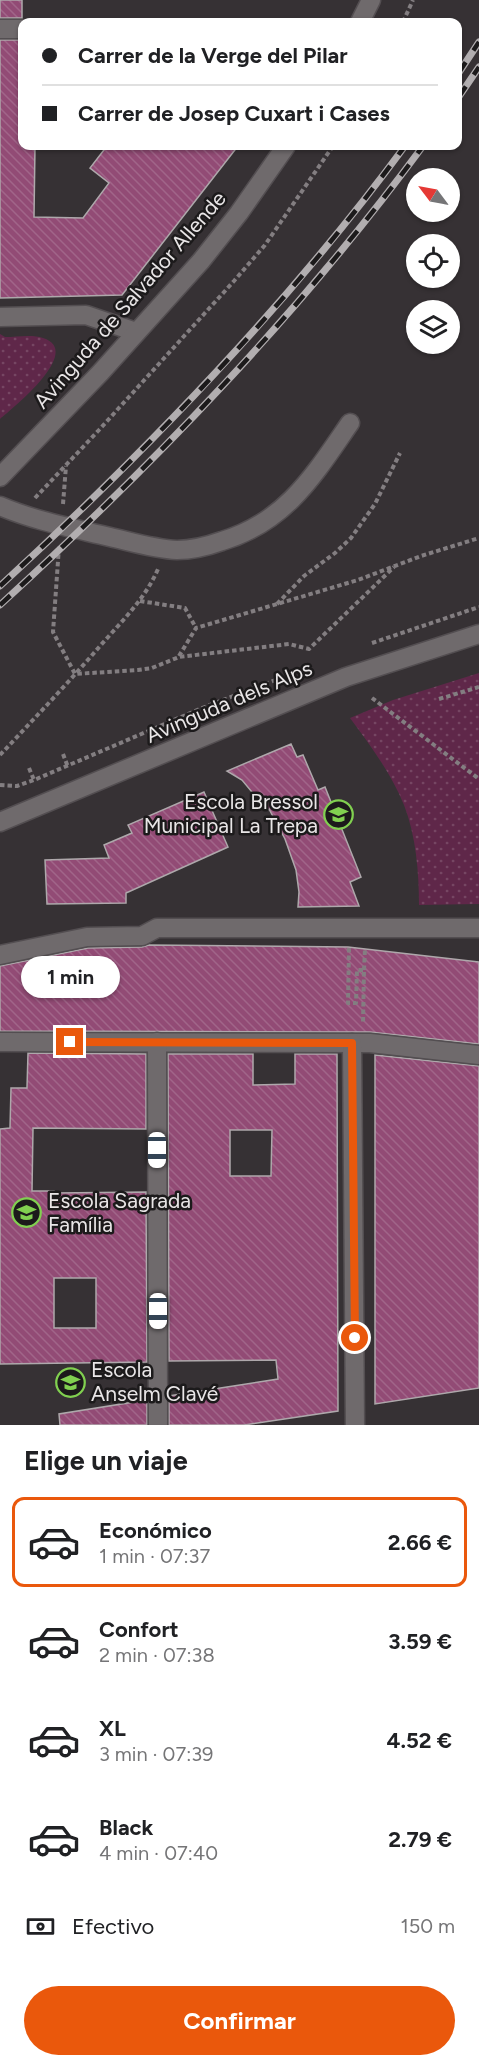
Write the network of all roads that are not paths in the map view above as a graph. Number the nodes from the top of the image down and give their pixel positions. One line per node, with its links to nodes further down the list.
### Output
1 (371, 0): 2 (street)
2 (362, 18)
3 (0, 29): 4 (street)
4 (18, 29)
5 (283, 150): 7 (street, Avinguda de Salvador Allende)
6 (0, 317): 7 (street)
7 (136, 332): 9 (street, Avinguda de Salvador Allende)
8 (350, 423): 10 (street)
9 (0, 477)
10 (0, 506)
11 (479, 634): 12 (street, Avinguda dels Alps)
12 (0, 822)
13 (479, 928): 14 (street)
14 (0, 955)
15 (0, 1042): 16 (street)
16 (157, 1042): 17 (street); 19 (street)
17 (358, 1043): 18 (street); 20 (street)
18 (479, 1055)
19 (158, 1425)
20 (354, 1425)

